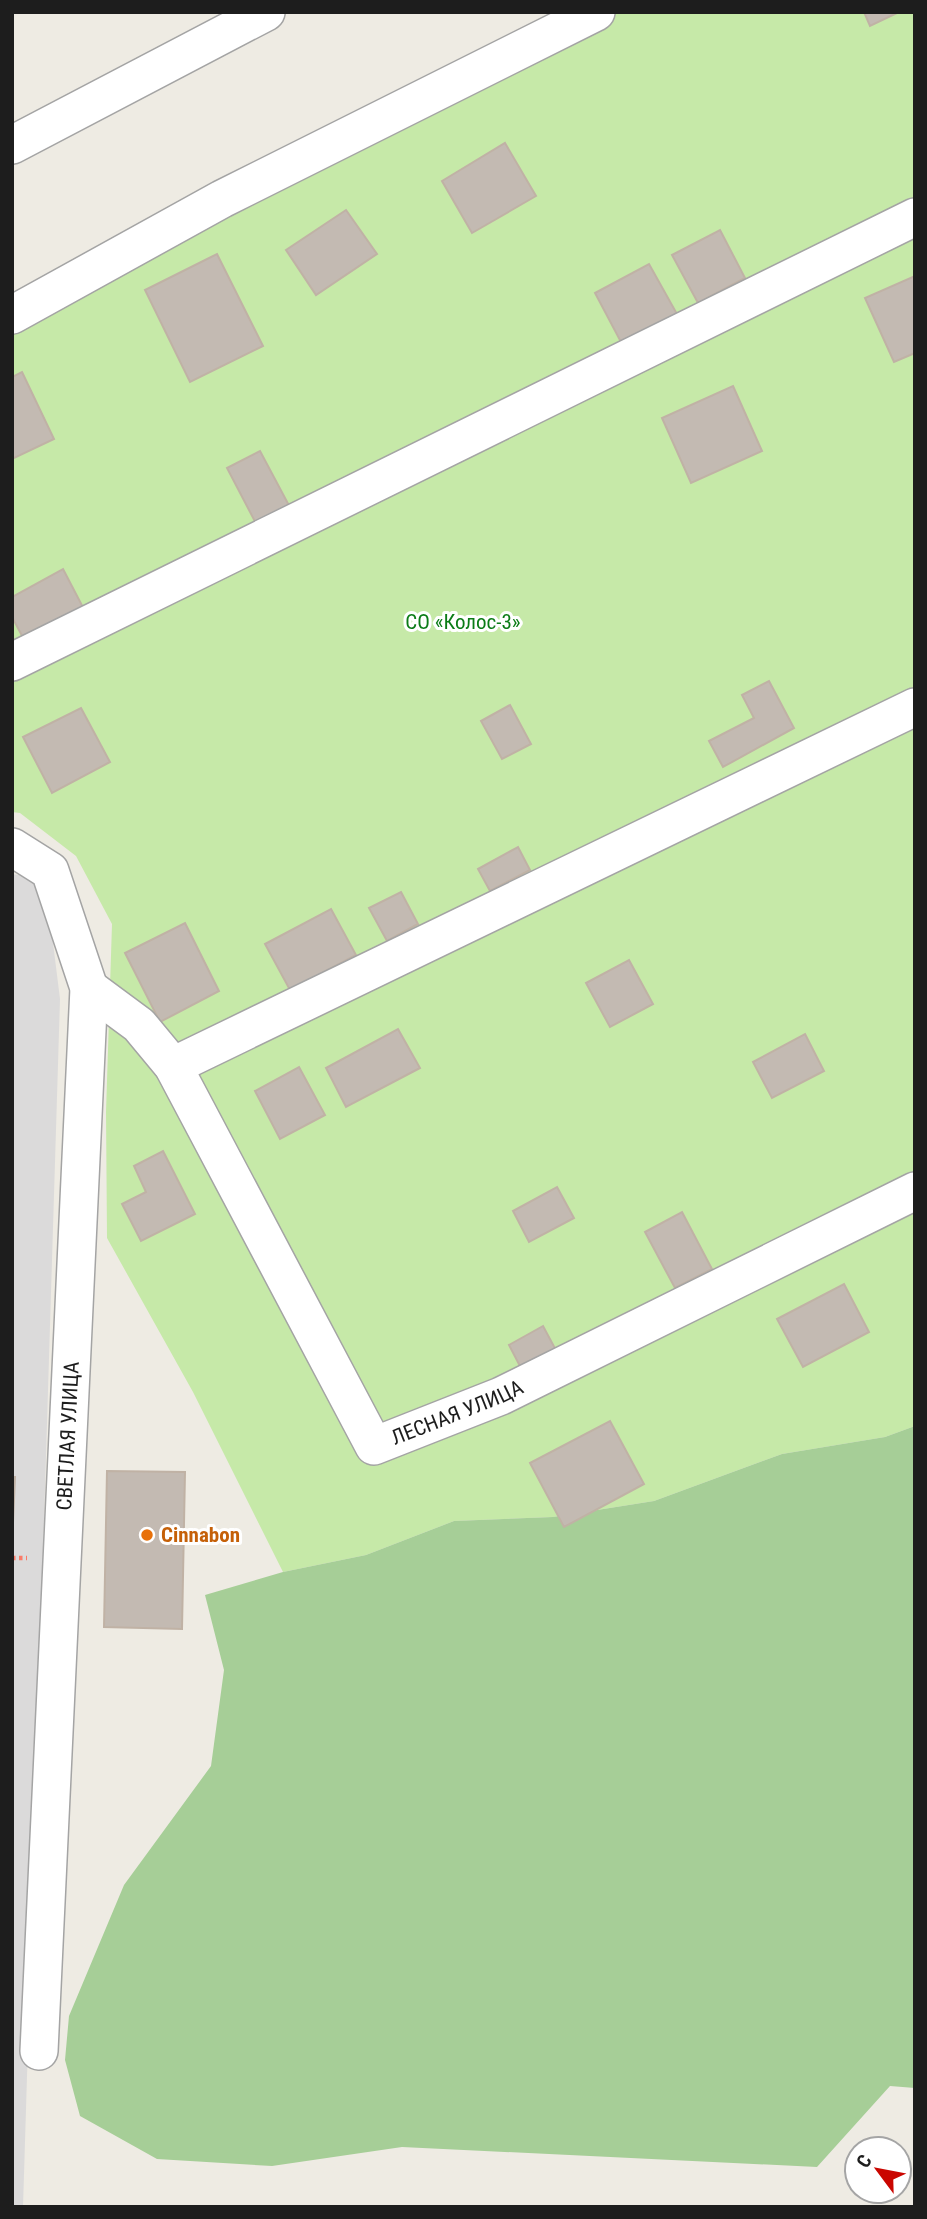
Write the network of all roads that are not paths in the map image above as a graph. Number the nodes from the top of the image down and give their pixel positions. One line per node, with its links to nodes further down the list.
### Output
1 (266, 12): 3 (street)
2 (596, 12): 5 (street)
3 (12, 145)
4 (915, 217): 6 (street)
5 (12, 315)
6 (12, 662)
7 (915, 707): 10 (street)
8 (12, 847): 9 (street, СВЕТЛАЯ УЛИЦА)
9 (89, 988): 10 (street, ЛЕСНАЯ УЛИЦА); 12 (street, СВЕТЛАЯ УЛИЦА)
10 (173, 1066): 11 (street, ЛЕСНАЯ УЛИЦА)
11 (915, 1191)
12 (39, 2051)

